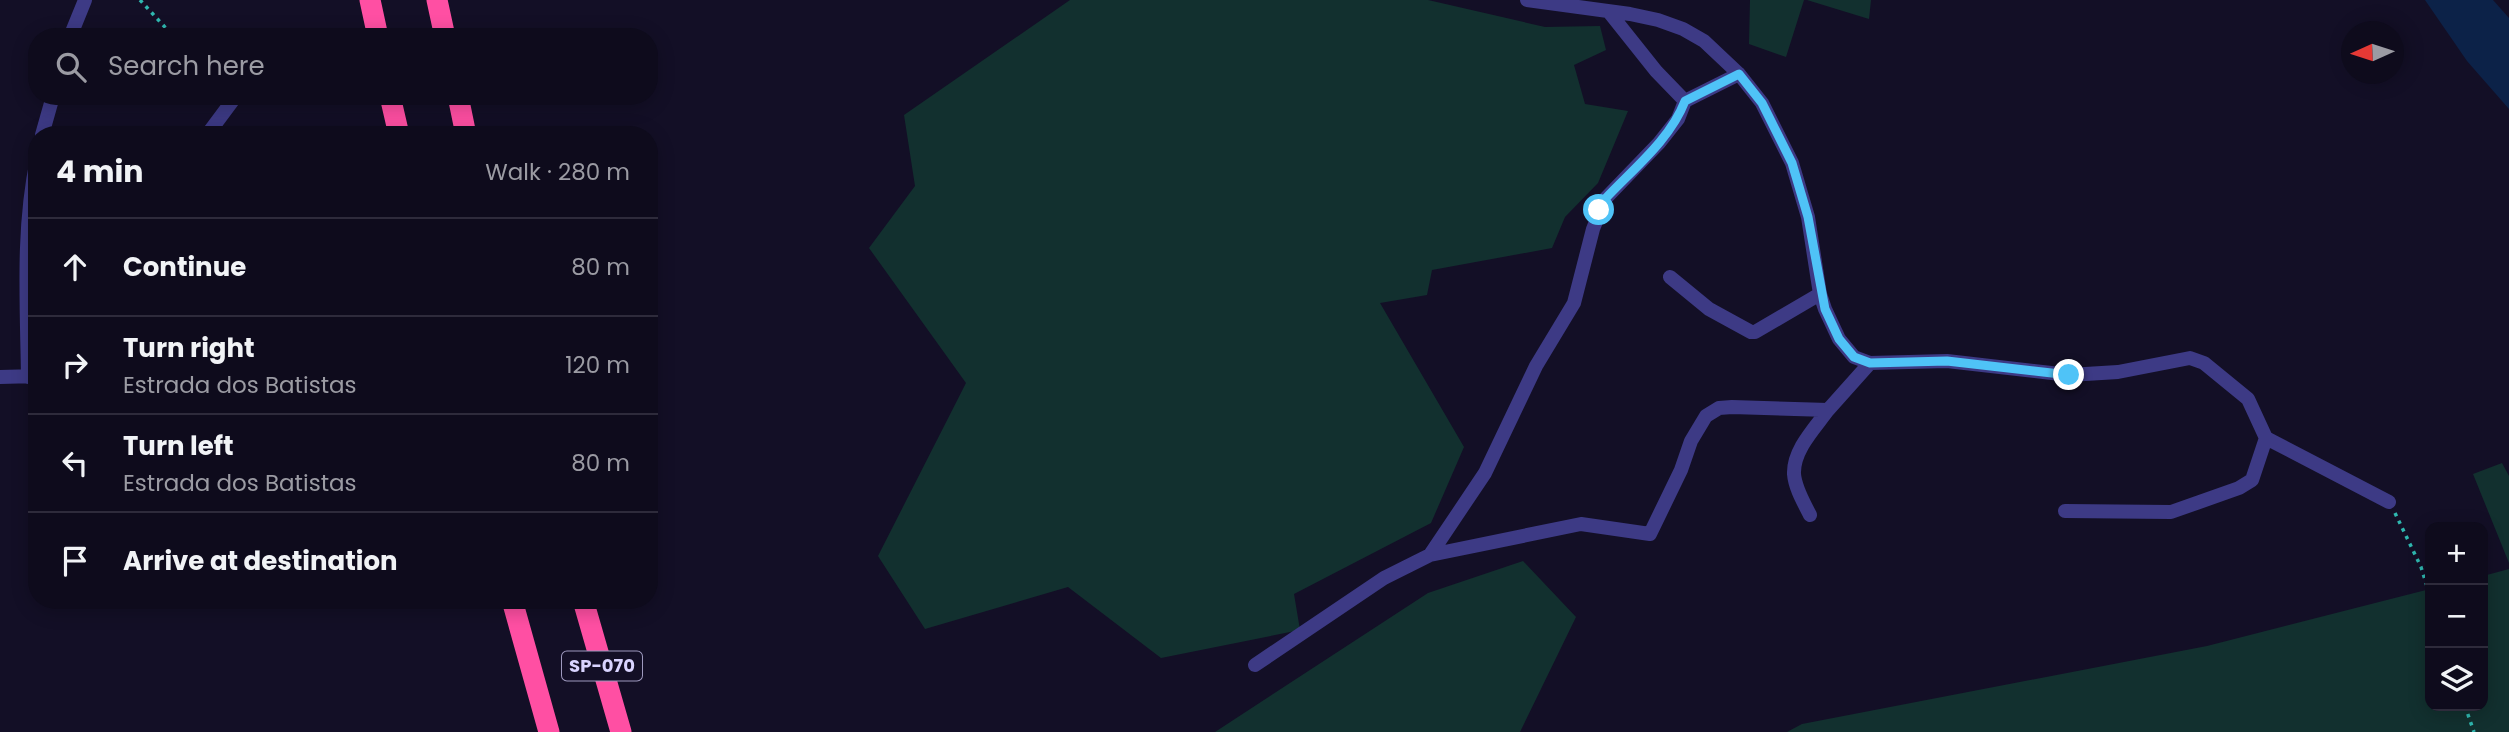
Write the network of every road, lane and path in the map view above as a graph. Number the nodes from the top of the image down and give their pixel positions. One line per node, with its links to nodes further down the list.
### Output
1 (85, 0): 7 (street)
2 (140, 0): 8 (path)
3 (370, 0): 9 (highway)
4 (437, 0): 10 (highway)
5 (1527, 0): 6 (street)
6 (1609, 12): 11 (street); 12 (street)
7 (74, 28)
8 (166, 28)
9 (376, 28)
10 (443, 28)
11 (1739, 74): 12 (street); 24 (street)
12 (1685, 101): 33 (street)
13 (50, 105): 17 (street)
14 (229, 105): 18 (street)
15 (392, 105): 19 (highway)
16 (460, 105): 20 (highway)
17 (45, 126)
18 (214, 126)
19 (396, 126)
20 (464, 126)
21 (28, 219): 22 (street)
22 (28, 262)
23 (1670, 277): 24 (street)
24 (1820, 294): 25 (street)
25 (1870, 363): 28 (street); 29 (street)
26 (28, 376): 27 (street)
27 (0, 377)
28 (1828, 411): 32 (street); 33 (street)
29 (2266, 438): 30 (street); 31 (street)
30 (2389, 502): 34 (path)
31 (2065, 511)
32 (1810, 516)
33 (1430, 555): 37 (street)
34 (2427, 585)
35 (515, 609): 39 (highway, SP-070)
36 (586, 609): 40 (highway, SP-070)
37 (1255, 665)
38 (2467, 711): 41 (path)
39 (549, 732)
40 (621, 732)
41 (2474, 732)

